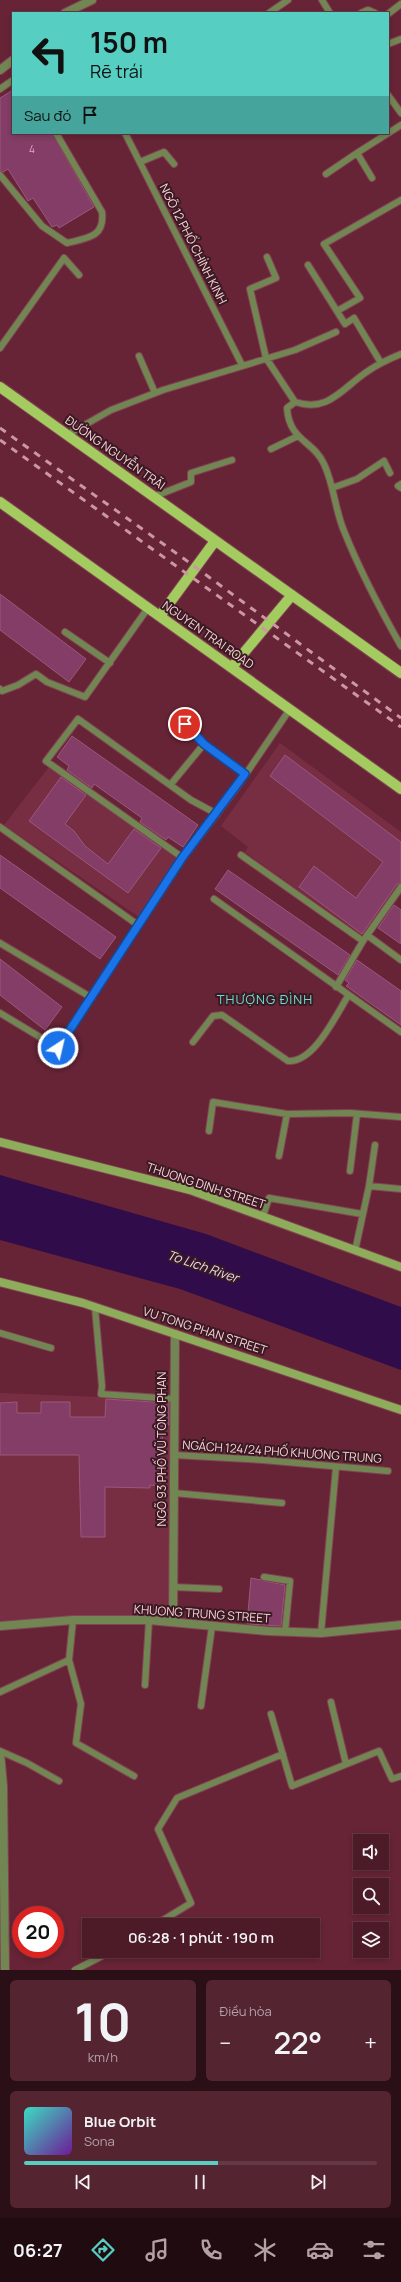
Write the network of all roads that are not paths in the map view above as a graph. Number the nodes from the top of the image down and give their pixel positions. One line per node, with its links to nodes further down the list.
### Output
1 (92, 0): 5 (street)
2 (288, 0): 6 (lane)
3 (322, 0): 7 (lane)
4 (401, 4): 10 (lane)
5 (67, 12)
6 (270, 12)
7 (329, 12)
8 (363, 12): 9 (lane)
9 (373, 12)
10 (389, 13)
11 (401, 39): 12 (lane)
12 (389, 44)
13 (12, 61): 14 (street)
14 (0, 70)
15 (12, 81): 16 (lane)
16 (0, 89)
17 (389, 96): 18 (lane)
18 (401, 113)
19 (401, 125): 20 (lane)
20 (389, 133)
21 (57, 134): 28 (lane)
22 (126, 134): 25 (lane, NGÕ 12 PHỐ CHÍNH KINH)
23 (387, 134): 24 (lane)
24 (357, 153): 27 (lane); 29 (lane)
25 (140, 162): 26 (lane); 41 (lane, NGÕ 12 PHỐ CHÍNH KINH)
26 (174, 164)
27 (326, 174)
28 (0, 175)
29 (372, 178)
30 (401, 200): 34 (lane)
31 (267, 257): 39 (lane)
32 (308, 265): 34 (lane)
33 (79, 275): 36 (lane)
34 (337, 311): 40 (lane)
35 (336, 332): 39 (lane)
36 (0, 348)
37 (401, 354): 40 (lane)
38 (139, 356): 43 (lane)
39 (266, 358): 41 (lane); 44 (lane)
40 (381, 363): 44 (lane)
41 (242, 365): 43 (lane)
42 (0, 387): 45 (main road, ĐƯỜNG NGUYỄN TRÃI)
43 (155, 393): 45 (lane)
44 (295, 402): 46 (lane)
45 (67, 435): 53 (main road, ĐƯỜNG NGUYỄN TRÃI)
46 (298, 436): 47 (lane); 51 (lane)
47 (271, 449)
48 (232, 460): 53 (lane)
49 (390, 473): 51 (lane)
50 (401, 484): 52 (lane)
51 (332, 488): 60 (lane)
52 (401, 488)
53 (154, 497): 55 (main road, ĐƯỜNG NGUYỄN TRÃI)
54 (2, 506): 57 (main road, NGUYEN TRAI ROAD)
55 (215, 541): 56 (main road); 58 (main road)
56 (292, 595): 62 (main road); 63 (main road)
57 (148, 608): 58 (main road, NGUYEN TRAI ROAD); 61 (lane)
58 (160, 616): 62 (main road, NGUYEN TRAI ROAD)
59 (65, 632): 61 (lane)
60 (401, 646)
61 (110, 663): 64 (lane)
62 (232, 667): 65 (main road, NGUYEN TRAI ROAD)
63 (400, 671)
64 (0, 689)
65 (290, 708): 68 (lane); 70 (main road, NGUYEN TRAI ROAD)
66 (185, 724): 67 (lane)
67 (204, 744): 68 (lane); 69 (lane)
68 (245, 774): 71 (lane)
69 (171, 784): 71 (lane); 74 (lane)
70 (401, 789)
71 (217, 814): 74 (lane)
72 (0, 827): 77 (lane)
73 (241, 855): 79 (lane)
74 (182, 858): 77 (lane)
75 (401, 887): 78 (lane)
76 (214, 899): 82 (lane)
77 (138, 925): 84 (lane)
78 (367, 935): 79 (lane); 81 (lane)
79 (363, 941): 82 (lane)
80 (0, 943): 84 (lane)
81 (401, 960)
82 (336, 987): 83 (lane)
83 (348, 996): 86 (lane); 87 (lane)
84 (92, 998): 85 (lane)
85 (0, 1012)
86 (401, 1032)
87 (193, 1042)
88 (287, 1114): 89 (lane); 91 (lane); 94 (lane)
89 (357, 1114): 90 (lane); 95 (lane)
90 (401, 1117)
91 (209, 1131)
92 (0, 1142): 99 (main road, THUONG DINH STREET)
93 (375, 1145): 96 (lane)
94 (279, 1156)
95 (350, 1171)
96 (369, 1186): 97 (lane); 98 (lane)
97 (401, 1189)
98 (362, 1214): 99 (lane); 100 (lane)
99 (264, 1216): 100 (main road, THUONG DINH STREET)
100 (355, 1251): 101 (main road, THUONG DINH STREET)
101 (401, 1267)
102 (0, 1282): 103 (main road, VU TONG PHAN STREET)
103 (95, 1308): 105 (main road, VU TONG PHAN STREET); 107 (lane)
104 (0, 1334): 106 (lane)
105 (175, 1334): 107 (street, NGÕ 93 PHỐ VŨ TÔNG PHAN); 108 (main road, VU TONG PHAN STREET)
106 (51, 1348)
107 (175, 1400): 109 (street, NGÕ 93 PHỐ VŨ TÔNG PHAN)
108 (401, 1410)
109 (174, 1455): 110 (lane, NGÁCH 124/24 PHỐ KHƯƠNG TRUNG); 112 (street, NGÕ 93 PHỐ VŨ TÔNG PHAN)
110 (336, 1467): 111 (lane, NGÁCH 124/24 PHỐ KHƯƠNG TRUNG); 124 (lane)
111 (388, 1472)
112 (174, 1493): 113 (lane); 115 (street, NGÕ 93 PHỐ VŨ TÔNG PHAN)
113 (282, 1503)
114 (264, 1577): 123 (lane)
115 (173, 1587): 116 (lane); 119 (street, NGÕ 93 PHỐ VŨ TÔNG PHAN)
116 (219, 1589)
117 (73, 1620): 118 (street, KHUONG TRUNG STREET); 121 (street, KHUONG TRUNG STREET); 125 (lane)
118 (149, 1620): 119 (street, KHUONG TRUNG STREET); 126 (lane)
119 (173, 1621): 122 (street, KHUONG TRUNG STREET)
120 (401, 1625): 124 (street, KHUONG TRUNG STREET)
121 (0, 1626)
122 (212, 1626): 123 (street, KHUONG TRUNG STREET); 129 (lane)
123 (285, 1632): 124 (street, KHUONG TRUNG STREET)
124 (320, 1633)
125 (70, 1660): 127 (lane); 134 (lane)
126 (145, 1685)
127 (0, 1692)
128 (331, 1702): 133 (lane)
129 (202, 1706)
130 (271, 1714): 132 (lane)
131 (0, 1752): 136 (lane); 137 (street)
132 (283, 1754): 133 (lane); 138 (lane)
133 (346, 1764): 135 (lane)
134 (134, 1776)
135 (401, 1776)
136 (59, 1781)
137 (2, 1786): 139 (street)
138 (166, 1918)
139 (2, 1954): 141 (street)
140 (98, 1958): 142 (lane)
141 (5, 1970)
142 (75, 1970)

